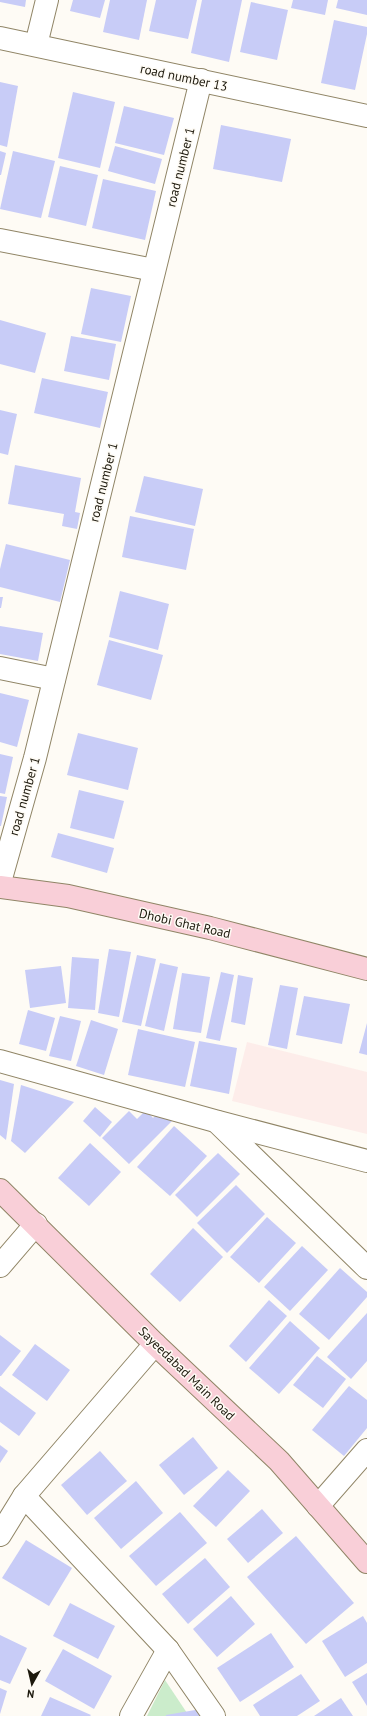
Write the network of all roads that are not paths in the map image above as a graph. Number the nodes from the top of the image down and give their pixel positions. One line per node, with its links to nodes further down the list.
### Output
1 (47, 0): 3 (street)
2 (0, 38): 3 (street, road number 13)
3 (36, 45): 4 (street, road number 13)
4 (201, 80): 5 (street, road number 13); 7 (street, road number 1)
5 (367, 116)
6 (0, 240): 7 (street)
7 (154, 270): 9 (street, road number 1)
8 (0, 668): 9 (street)
9 (54, 679): 10 (street, road number 1)
10 (0, 882)
11 (0, 887): 12 (main road, Dhobi Ghat Road)
12 (367, 969)
13 (0, 1060): 14 (street)
14 (215, 1121): 15 (street); 19 (street)
15 (367, 1161)
16 (0, 1190): 17 (main road, Sayeedabad Main Road)
17 (36, 1224): 18 (street); 20 (main road, Sayeedabad Main Road)
18 (0, 1266)
19 (367, 1268)
20 (155, 1344): 22 (street); 23 (main road, Sayeedabad Main Road)
21 (367, 1450): 23 (street)
22 (24, 1496): 24 (street); 26 (street)
23 (318, 1506): 25 (main road, Sayeedabad Main Road)
24 (0, 1535)
25 (367, 1562)
26 (168, 1650): 27 (street); 28 (street)
27 (131, 1716)
28 (214, 1716)

